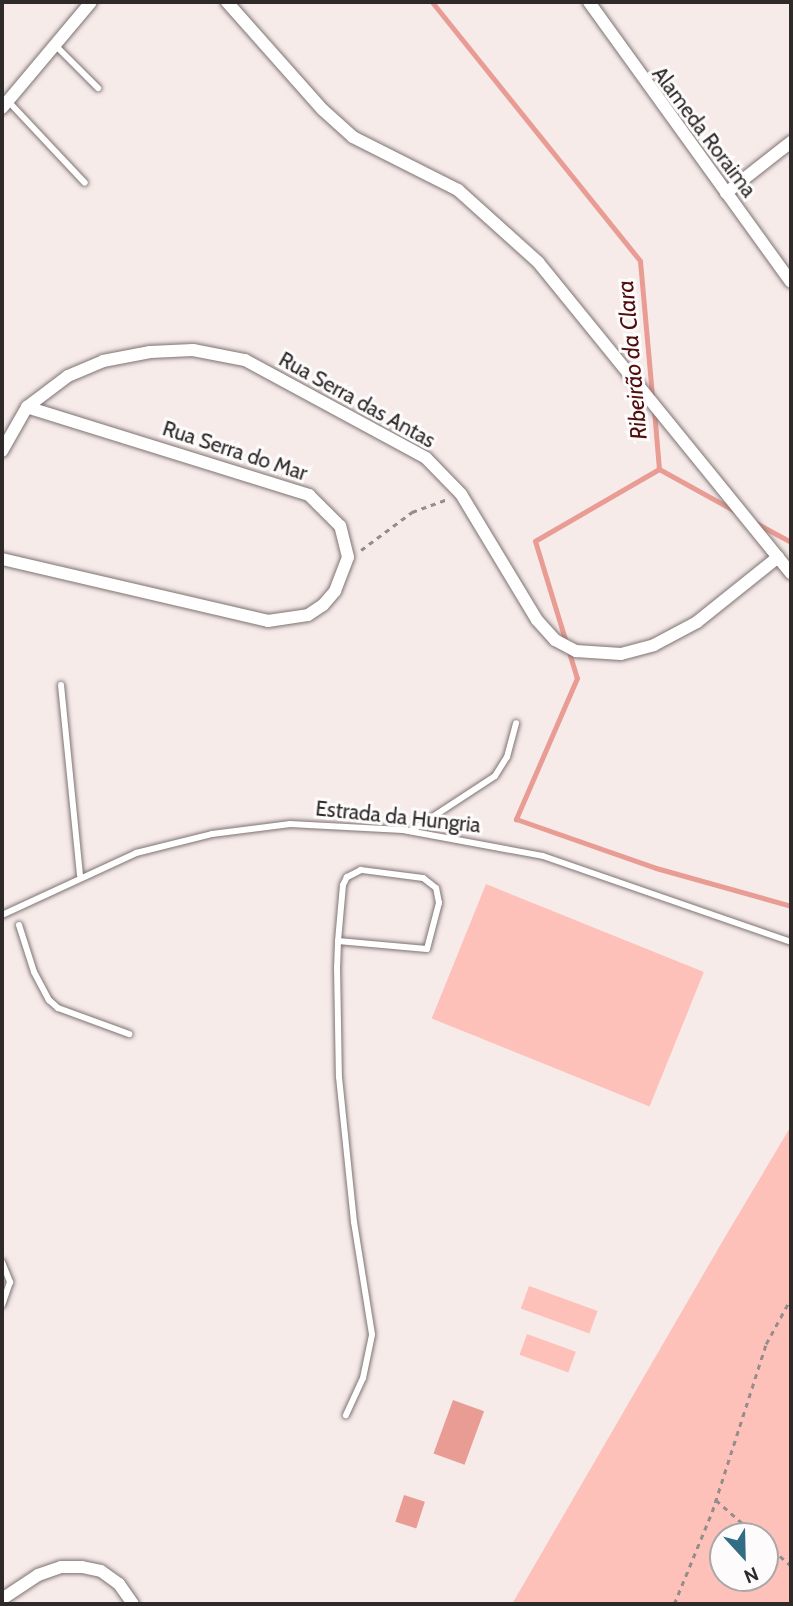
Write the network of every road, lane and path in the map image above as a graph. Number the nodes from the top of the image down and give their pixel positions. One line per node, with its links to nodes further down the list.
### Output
1 (91, 2): 4 (street)
2 (227, 2): 14 (street)
3 (589, 2): 9 (street, Alameda Roraima)
4 (55, 45): 5 (lane); 6 (street)
5 (98, 89)
6 (5, 105): 8 (lane)
7 (791, 142): 9 (street)
8 (85, 183)
9 (726, 193): 10 (street, Alameda Roraima)
10 (791, 282)
11 (27, 407): 12 (street, Rua Serra das Antas); 13 (street, Rua Serra das Antas); 15 (street, Rua Serra do Mar)
12 (2, 451)
13 (461, 494): 14 (street, Rua Serra das Antas); 15 (path)
14 (778, 556): 17 (street)
15 (348, 557): 16 (street)
16 (2, 559)
17 (791, 573)
18 (61, 685): 21 (lane)
19 (516, 723): 20 (lane)
20 (411, 831): 21 (lane, Estrada da Hungria); 25 (lane, Estrada da Hungria)
21 (80, 875): 22 (lane, Estrada da Hungria)
22 (2, 915)
23 (19, 925): 26 (lane)
24 (338, 941): 24 (lane); 30 (lane)
25 (791, 942)
26 (129, 1034)
27 (2, 1262): 29 (lane)
28 (791, 1298): 31 (path)
29 (2, 1305)
30 (346, 1415)
31 (716, 1500): 32 (path); 35 (path)
32 (741, 1522)
33 (2, 1599): 34 (street)
34 (133, 1604)
35 (674, 1604)

